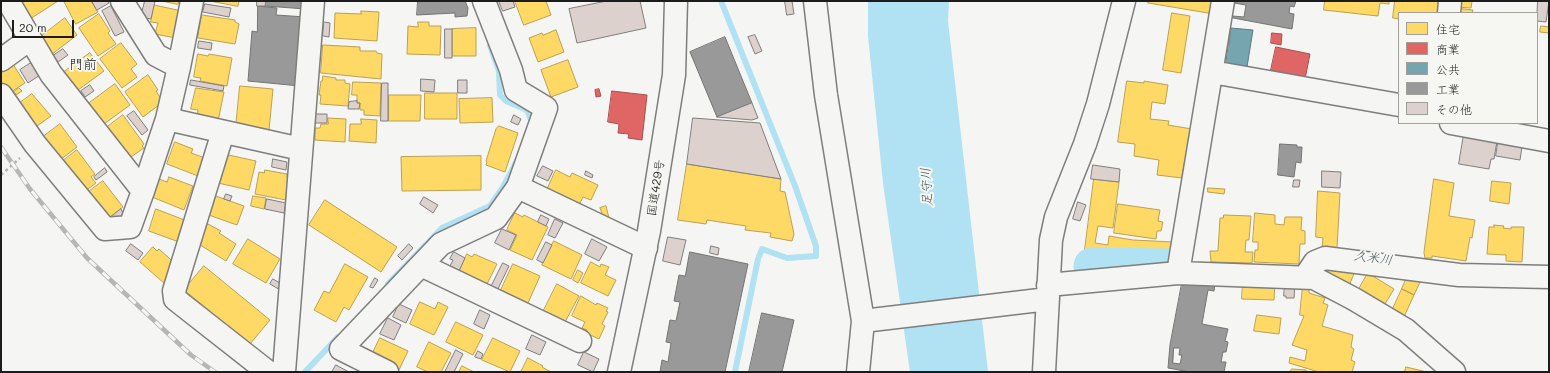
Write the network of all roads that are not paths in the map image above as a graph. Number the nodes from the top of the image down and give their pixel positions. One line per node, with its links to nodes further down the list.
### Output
1 (8, 1): 12 (main road)
2 (122, 1): 14 (main road)
3 (192, 1): 14 (main road)
4 (313, 1): 22 (main road)
5 (484, 1): 23 (main road)
6 (676, 1): 25 (main road, 国道429号)
7 (816, 1): 31 (main road)
8 (1124, 1): 30 (main road)
9 (1223, 1): 15 (main road)
10 (1450, 1): 11 (main road)
11 (1449, 12)
12 (30, 39): 13 (main road); 24 (main road)
13 (1, 60)
14 (180, 67): 18 (main road)
15 (1212, 72): 17 (main road); 27 (main road)
16 (1, 95): 24 (main road)
17 (1398, 105)
18 (167, 119): 20 (main road); 24 (main road)
19 (1456, 124): 21 (main road)
20 (223, 132): 22 (main road); 33 (main road)
21 (1549, 141)
22 (301, 150): 34 (main road)
23 (518, 187): 25 (main road); 26 (main road)
24 (143, 191)
25 (646, 248): 36 (main road, 国道429号)
26 (421, 266): 32 (main road); 35 (main road)
27 (1178, 273): 28 (main road); 30 (main road)
28 (1305, 277): 29 (main road); 39 (main road)
29 (1549, 277)
30 (1048, 292): 31 (main road); 38 (main road)
31 (867, 321): 37 (main road)
32 (580, 341)
33 (268, 372)
34 (284, 372)
35 (387, 372)
36 (619, 372)
37 (858, 372)
38 (1044, 372)
39 (1454, 372)

